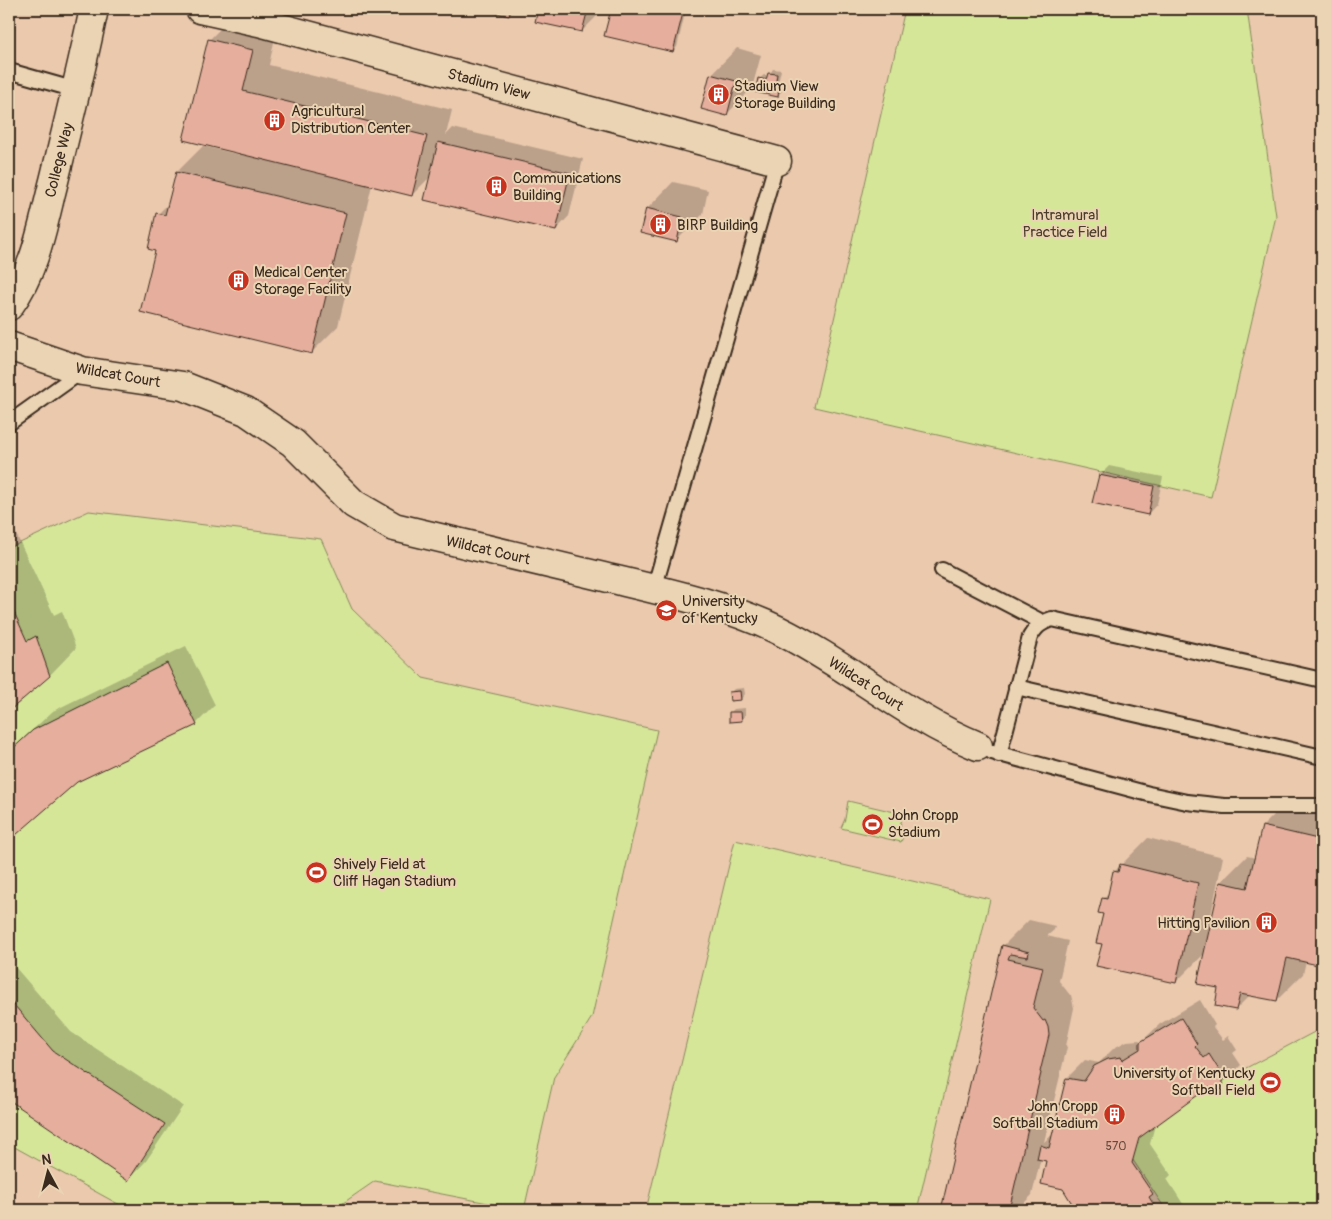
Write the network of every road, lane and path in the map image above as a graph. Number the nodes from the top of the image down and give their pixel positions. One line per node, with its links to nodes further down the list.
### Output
1 (94, 9): 4 (street, College Way)
2 (200, 9): 5 (street, Stadium View)
3 (9, 71): 4 (lane)
4 (76, 90): 6 (street, College Way)
5 (777, 161): 11 (lane)
6 (9, 306)
7 (9, 346): 8 (street, Wildcat Court)
8 (82, 371): 9 (lane); 11 (street, Wildcat Court)
9 (9, 423)
10 (942, 570): 12 (lane)
11 (654, 589): 15 (street, Wildcat Court)
12 (1042, 622): 13 (lane); 14 (lane)
13 (1322, 680)
14 (1016, 687): 15 (lane); 16 (lane)
15 (988, 751): 17 (lane)
16 (1322, 757)
17 (1322, 806)

